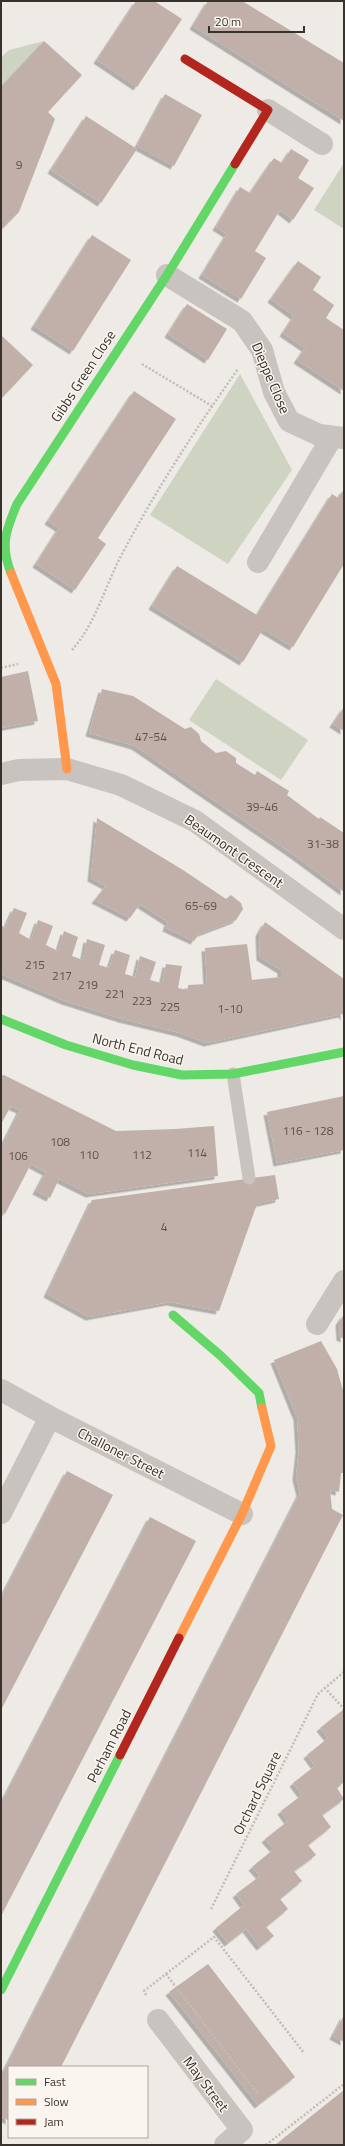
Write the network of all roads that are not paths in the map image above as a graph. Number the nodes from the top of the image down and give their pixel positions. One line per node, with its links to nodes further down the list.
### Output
1 (185, 59): 2 (street)
2 (268, 110): 3 (street); 4 (street, Gibbs Green Close)
3 (322, 144)
4 (167, 275): 5 (street, Dieppe Close); 7 (street, Gibbs Green Close)
5 (338, 437): 6 (street)
6 (258, 562)
7 (67, 769): 8 (street, Beaumont Crescent); 9 (street, Beaumont Crescent)
8 (1, 774)
9 (344, 929)
10 (1, 1018): 12 (street, North End Road)
11 (344, 1052): 12 (street, North End Road)
12 (233, 1074): 13 (lane)
13 (249, 1178)
14 (344, 1281): 16 (street)
15 (173, 1315): 20 (street, Perham Road)
16 (317, 1324)
17 (1, 1390): 18 (street, Challoner Street)
18 (50, 1417): 19 (street); 20 (street, Challoner Street)
19 (1, 1513)
20 (242, 1514): 21 (street, Perham Road)
21 (1, 1990)
22 (158, 2020): 23 (street, May Street)
23 (224, 2145)

